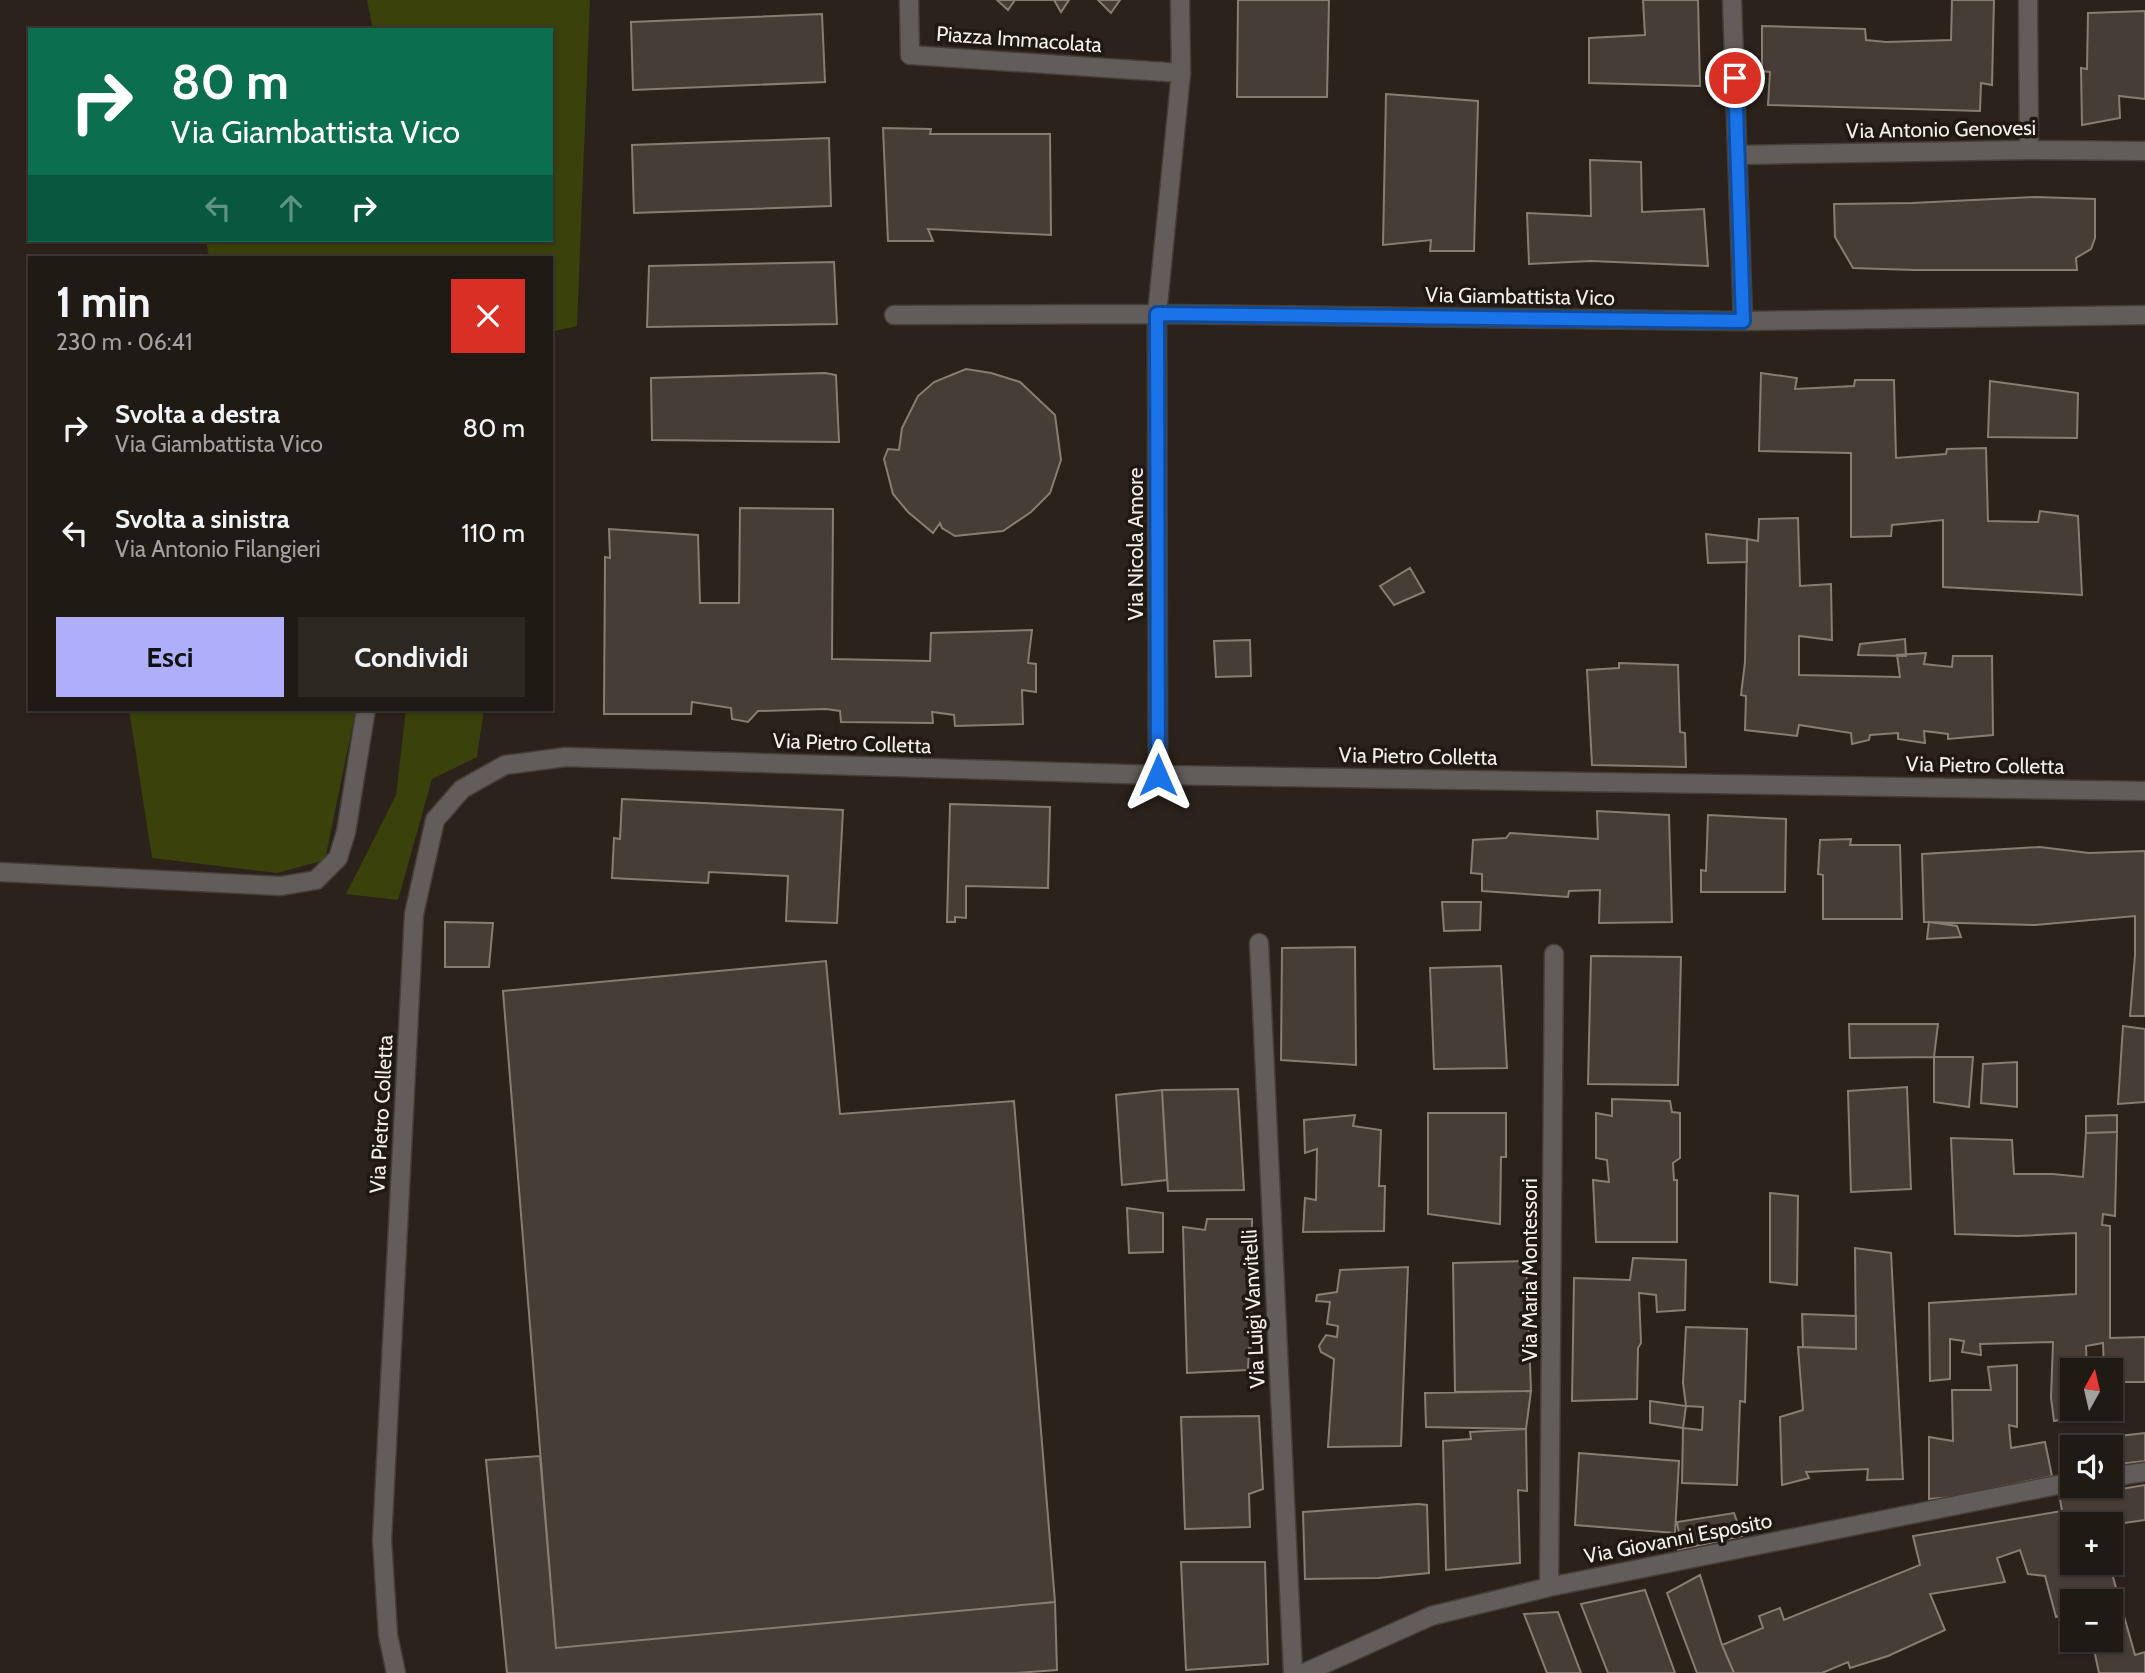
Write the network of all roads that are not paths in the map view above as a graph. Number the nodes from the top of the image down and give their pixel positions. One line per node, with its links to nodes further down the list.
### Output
1 (909, 0): 5 (street, Piazza Immacolata)
2 (1180, 0): 5 (street)
3 (1732, 0): 8 (street)
4 (2028, 0): 6 (street)
5 (1181, 73): 9 (street)
6 (2029, 149): 7 (street, Via Antonio Genovesi); 8 (street, Via Antonio Genovesi)
7 (2145, 151)
8 (1739, 155): 12 (street)
9 (1157, 314): 10 (street, Via Giambattista Vico); 12 (street, Via Giambattista Vico); 14 (street, Via Nicola Amore)
10 (894, 315)
11 (2145, 315): 12 (street, Via Giambattista Vico)
12 (1743, 321)
13 (366, 711): 16 (street)
14 (1158, 775): 15 (street, Via Pietro Colletta); 23 (street, Via Pietro Colletta)
15 (2145, 790)
16 (0, 872)
17 (1259, 943): 24 (street, Via Luigi Vanvitelli)
18 (1554, 954): 22 (street, Via Maria Montessori)
19 (2145, 1472): 20 (street)
20 (2123, 1475)
21 (2060, 1484): 22 (street, Via Giovanni Esposito)
22 (1549, 1587): 25 (street, Via Giovanni Esposito)
23 (396, 1673)
24 (1293, 1673)
25 (1304, 1673)

